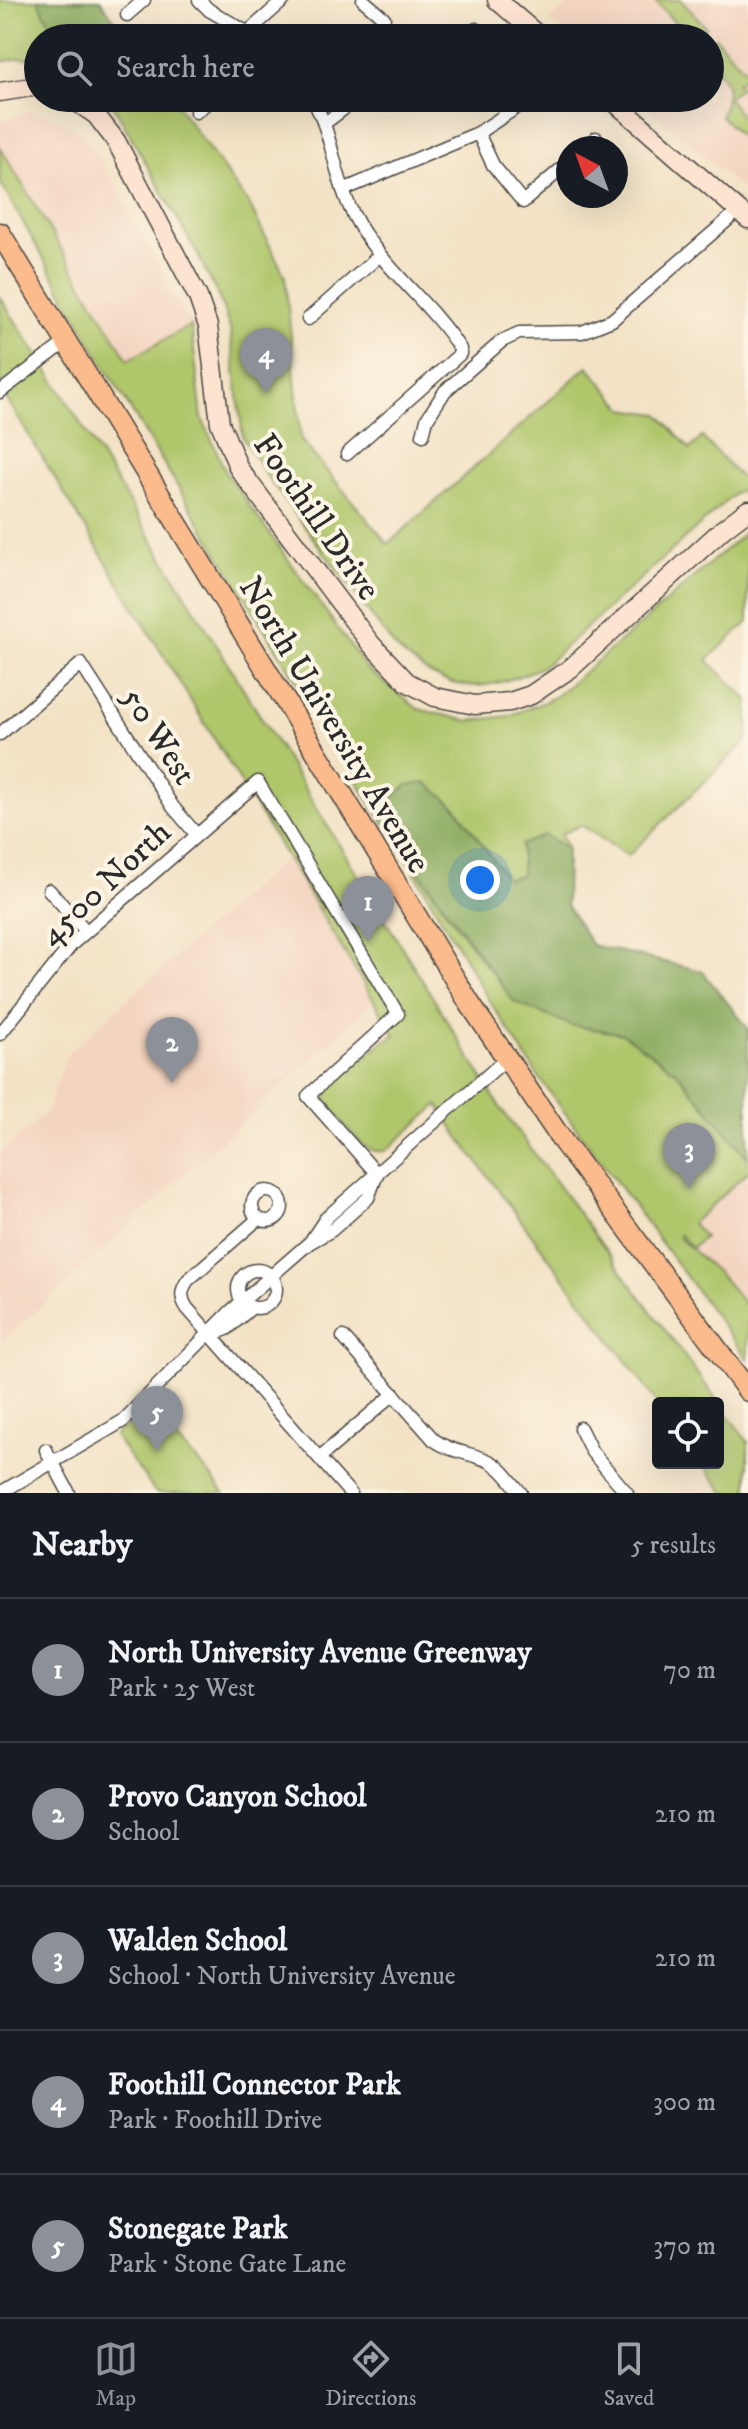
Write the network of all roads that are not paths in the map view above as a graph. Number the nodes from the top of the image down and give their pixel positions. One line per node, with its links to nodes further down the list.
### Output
1 (144, 0): 6 (street)
2 (199, 0): 8 (street)
3 (284, 0): 9 (street)
4 (363, 0): 7 (street)
5 (497, 0): 10 (main road)
6 (127, 15)
7 (384, 18)
8 (233, 24)
9 (262, 24)
10 (525, 24)
11 (24, 88): 12 (main road)
12 (0, 92)
13 (92, 112): 30 (main road, Foothill Drive)
14 (319, 112): 18 (street)
15 (340, 112): 18 (street)
16 (509, 112): 19 (street)
17 (626, 112): 22 (main road)
18 (325, 123): 21 (street)
19 (478, 133): 20 (street); 21 (street)
20 (556, 173)
21 (343, 190): 24 (street)
22 (743, 215): 28 (street)
23 (0, 233): 26 (highway, North University Avenue)
24 (380, 255): 25 (street); 29 (street)
25 (308, 319)
26 (66, 342): 27 (street); 36 (highway, North University Avenue)
27 (0, 392)
28 (423, 435)
29 (347, 454)
30 (748, 510)
31 (0, 734): 32 (street, 50 West)
32 (196, 834): 34 (street, 4500 North); 37 (street, 4500 North)
33 (49, 890): 34 (street)
34 (86, 931): 35 (street, 4500 North)
35 (0, 1034)
36 (506, 1059): 37 (street); 43 (highway, North University Avenue)
37 (377, 1174): 39 (street)
38 (258, 1219): 41 (street)
39 (270, 1277): 40 (street); 40 (street)
40 (248, 1304): 41 (street)
41 (210, 1335): 47 (street); 48 (street)
42 (343, 1337): 44 (street)
43 (748, 1391)
44 (394, 1394): 47 (street); 52 (street)
45 (580, 1428): 53 (street)
46 (46, 1450): 48 (street)
47 (320, 1457): 51 (street)
48 (54, 1463): 49 (street); 50 (street)
49 (0, 1493)
50 (69, 1493)
51 (350, 1493)
52 (521, 1493)
53 (627, 1493)

